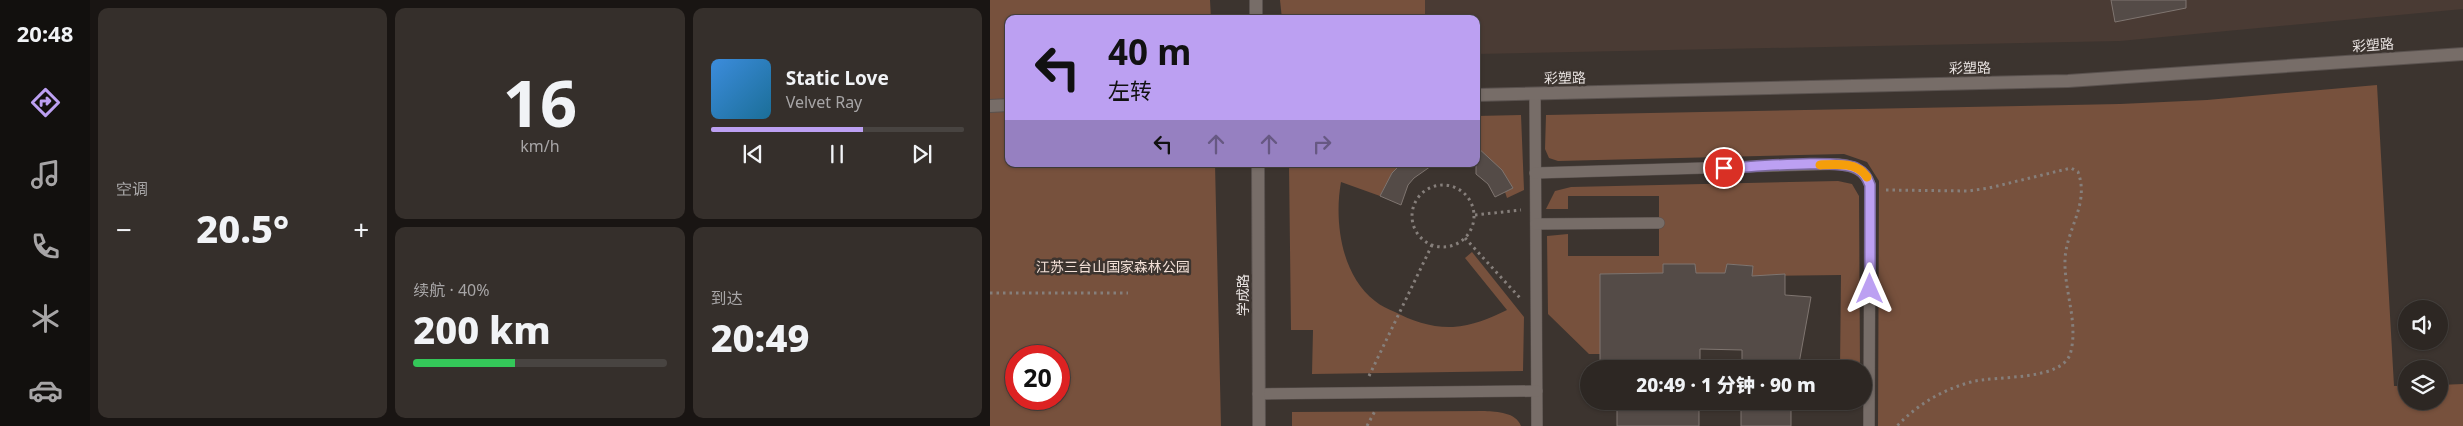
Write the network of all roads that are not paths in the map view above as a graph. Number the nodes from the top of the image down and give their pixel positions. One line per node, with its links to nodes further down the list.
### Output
1 (1256, 0): 2 (street)
2 (1256, 15)
3 (2463, 54): 4 (street, 彩塑路)
4 (1535, 94): 5 (street, 彩塑路); 9 (lane)
5 (1480, 95)
6 (1005, 105): 7 (street)
7 (990, 106)
8 (1258, 167): 13 (street, 学成路)
9 (1536, 173): 11 (lane); 16 (lane)
10 (1659, 223): 11 (lane)
11 (1536, 224): 12 (lane)
12 (1537, 390): 13 (lane); 15 (lane)
13 (1258, 394): 14 (street, 学成路)
14 (1259, 426)
15 (1537, 426)
16 (1869, 426)

